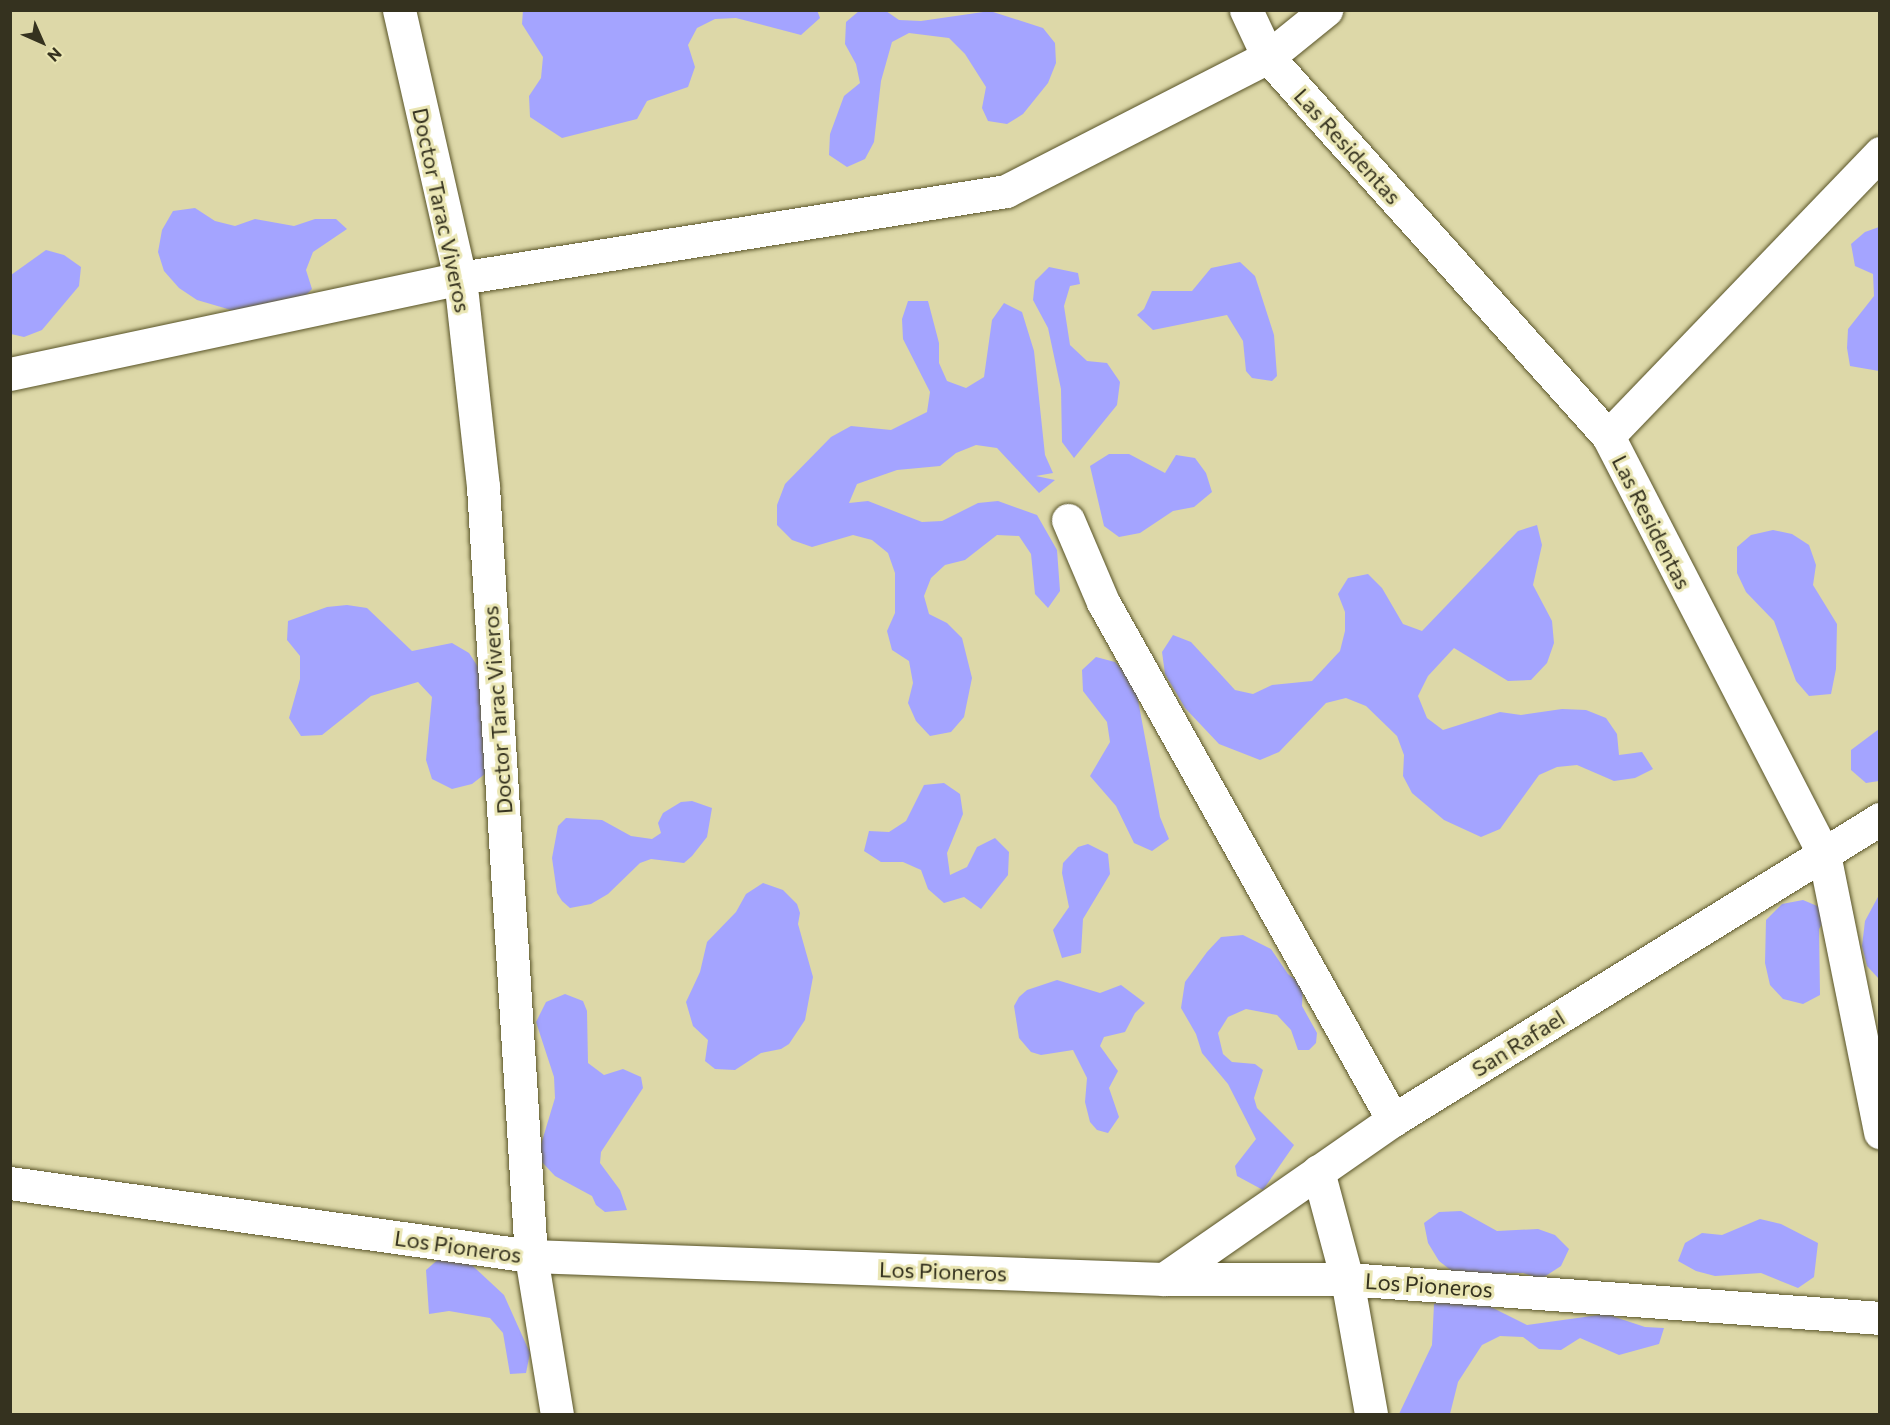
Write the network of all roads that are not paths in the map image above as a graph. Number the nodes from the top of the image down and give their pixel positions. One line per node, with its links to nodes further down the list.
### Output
1 (399, 10): 6 (street, Doctor Tarac Viveros)
2 (1246, 10): 4 (street, Las Residentas)
3 (1326, 10): 4 (street)
4 (1268, 57): 6 (street); 8 (street, Las Residentas)
5 (1880, 153): 8 (street)
6 (460, 278): 7 (street); 16 (street, Doctor Tarac Viveros)
7 (10, 374)
8 (1608, 436): 11 (street, Las Residentas)
9 (1068, 520): 12 (street)
10 (1880, 819): 11 (street, San Rafael)
11 (1824, 854): 12 (street, San Rafael); 13 (street, Las Residentas)
12 (1392, 1120): 14 (street, San Rafael)
13 (1880, 1132)
14 (1318, 1171): 17 (street, San Rafael); 18 (street)
15 (10, 1183): 16 (street, Los Pioneros)
16 (531, 1256): 17 (street, Los Pioneros); 20 (street, Doctor Tarac Viveros)
17 (1164, 1279): 18 (street, Los Pioneros)
18 (1347, 1279): 19 (street, Los Pioneros); 21 (street)
19 (1880, 1318)
20 (557, 1414)
21 (1371, 1414)

